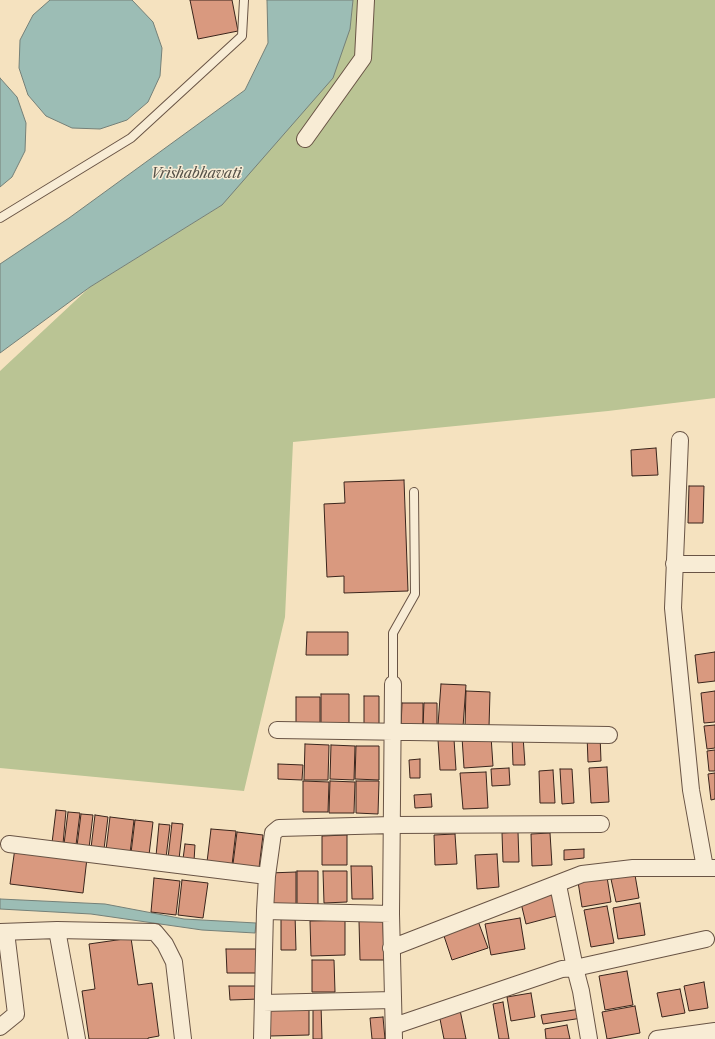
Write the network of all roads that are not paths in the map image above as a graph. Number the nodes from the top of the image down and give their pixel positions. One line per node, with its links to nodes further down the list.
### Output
1 (244, 0): 4 (lane)
2 (366, 0): 3 (street)
3 (305, 139)
4 (0, 218)
5 (680, 440): 7 (street)
6 (414, 492): 9 (lane)
7 (674, 564): 8 (street); 16 (street)
8 (715, 564)
9 (393, 684): 11 (street)
10 (277, 730): 11 (street)
11 (393, 733): 12 (street); 14 (street)
12 (609, 735)
13 (600, 824): 14 (street)
14 (392, 825): 17 (street); 20 (street)
15 (9, 844): 17 (street)
16 (710, 868): 18 (street)
17 (267, 876): 19 (street)
18 (558, 885): 24 (street); 25 (street)
19 (265, 911): 20 (street); 27 (street)
20 (391, 914): 24 (street)
21 (57, 930): 22 (street); 31 (street); 32 (street)
22 (3, 932): 28 (street)
23 (706, 939): 25 (street)
24 (391, 948): 26 (street)
25 (575, 968): 30 (street); 34 (street)
26 (393, 1000): 27 (street); 30 (street)
27 (263, 1003): 33 (street)
28 (0, 1027)
29 (715, 1031): 35 (street)
30 (394, 1032)
31 (76, 1039)
32 (183, 1039)
33 (262, 1039)
34 (589, 1039)
35 (657, 1039)

